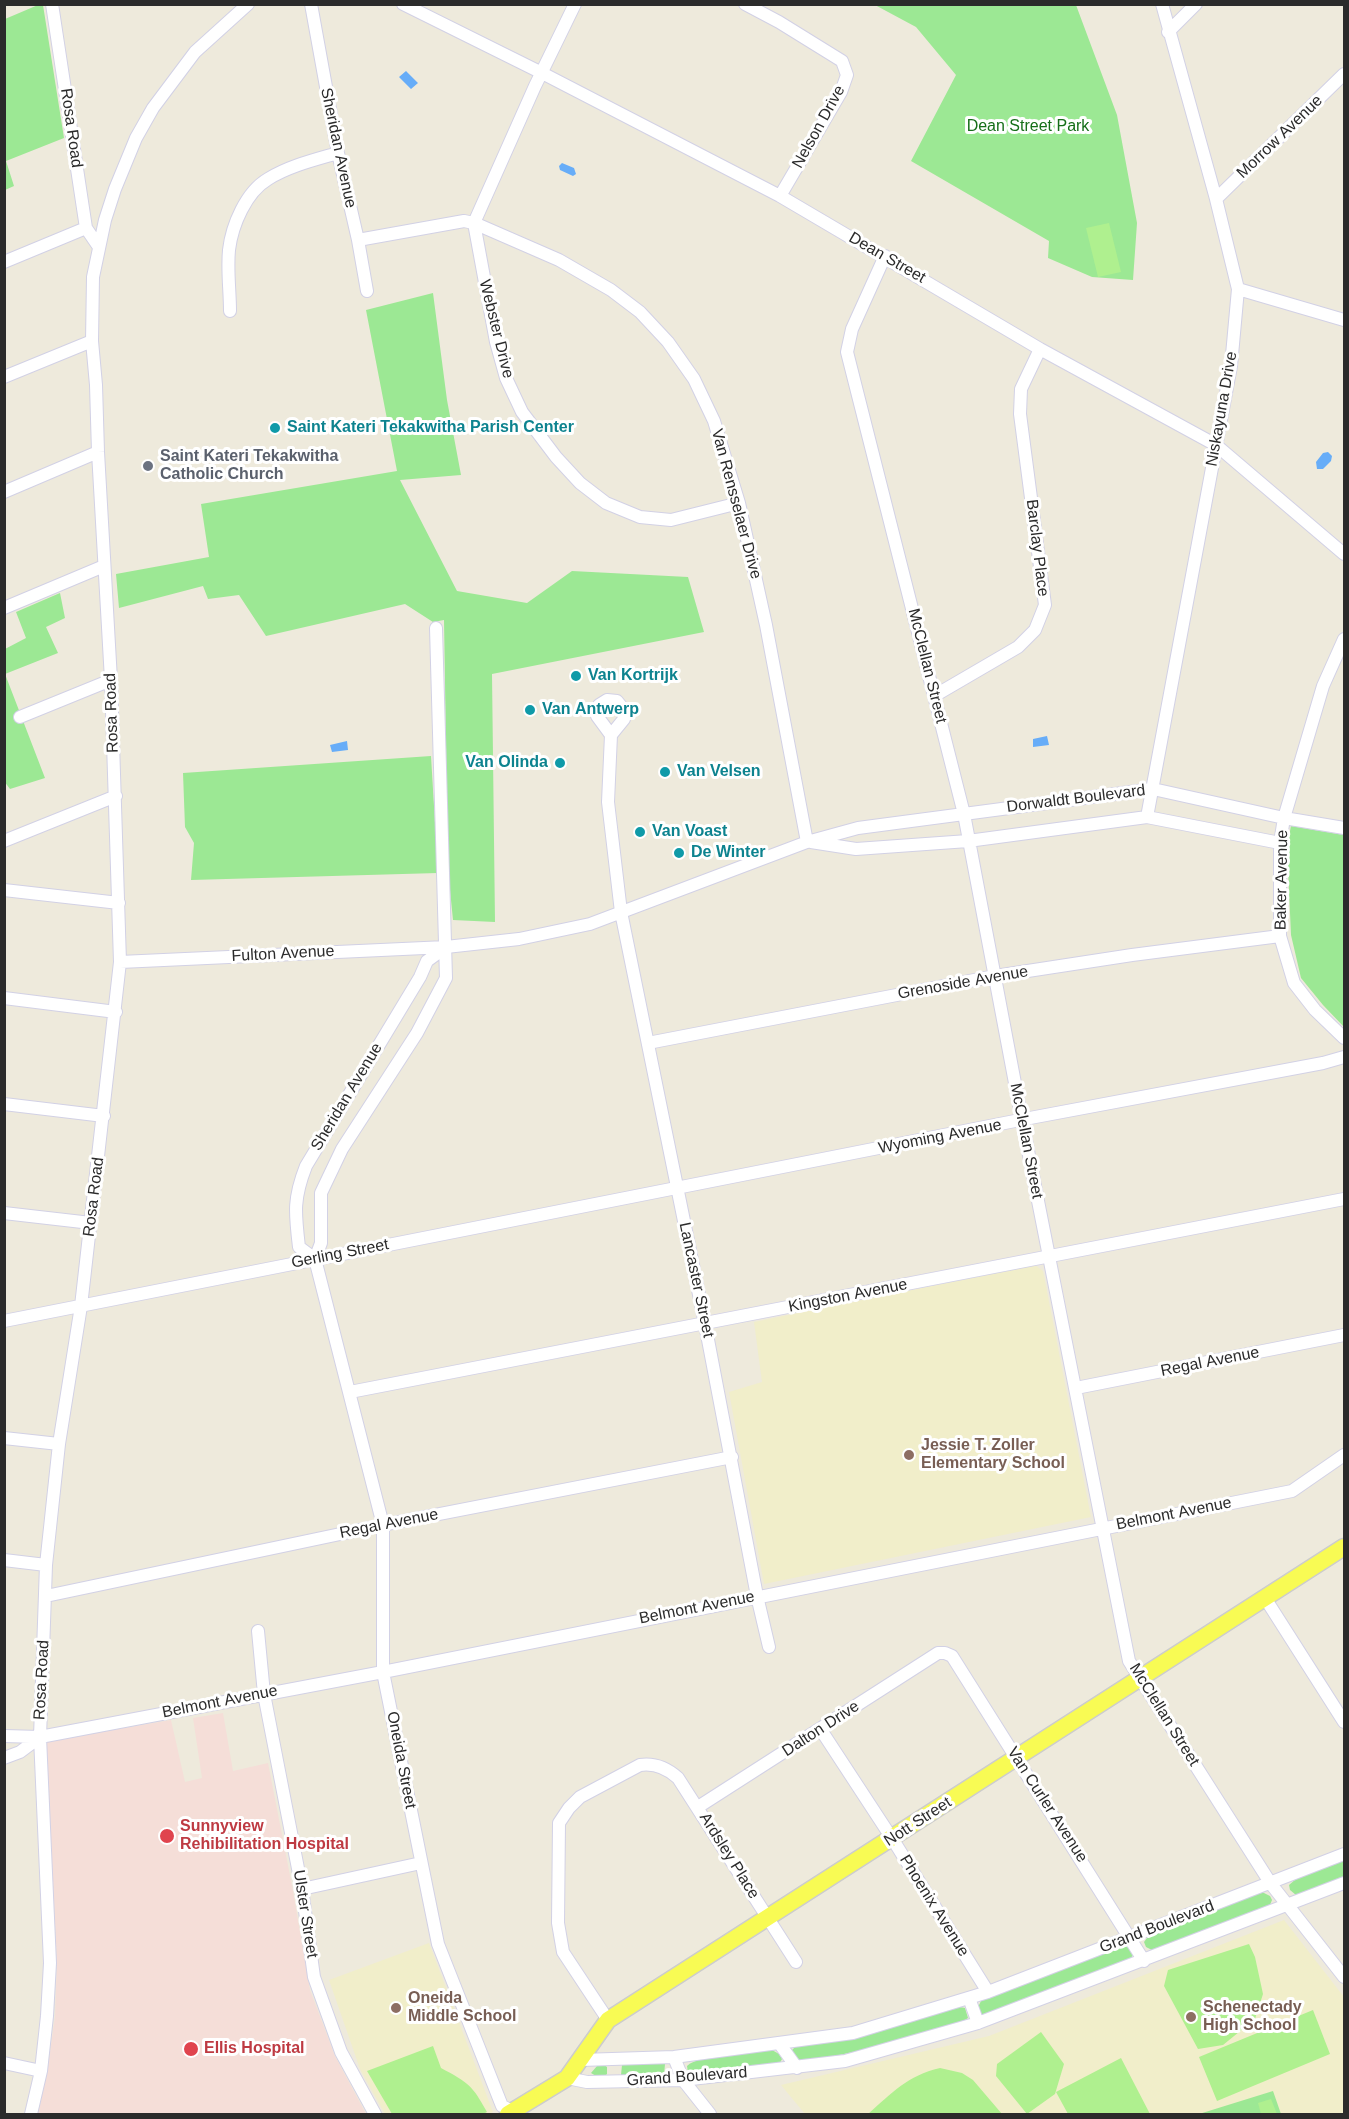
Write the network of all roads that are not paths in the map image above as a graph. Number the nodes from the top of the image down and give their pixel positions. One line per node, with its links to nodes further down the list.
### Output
1 (52, 4): 16 (street, Rosa Road)
2 (248, 4): 18 (street, Rosa Road)
3 (311, 4): 12 (street, Sheridan Avenue)
4 (403, 4): 10 (street, Dean Street)
5 (575, 4): 10 (street)
6 (745, 4): 13 (street, Nelson Drive)
7 (1161, 4): 9 (street, Niskayuna Drive)
8 (1196, 4): 9 (street)
9 (1168, 32): 14 (street, Niskayuna Drive)
10 (542, 73): 13 (street, Dean Street); 15 (street)
11 (1344, 74): 14 (street, Morrow Avenue)
12 (338, 153): 17 (street, Sheridan Avenue); 23 (street)
13 (780, 196): 19 (street, Dean Street)
14 (1216, 199): 21 (street, Niskayuna Drive)
15 (474, 223): 17 (street, Van Rensselaer Drive); 31 (street, Van Rensselaer Drive); 31 (street, Webster Drive)
16 (86, 228): 18 (street, Rosa Road); 20 (street)
17 (358, 240): 22 (street, Sheridan Avenue)
18 (99, 247): 25 (street, Rosa Road)
19 (885, 256): 26 (street, Dean Street); 38 (street, McClellan Street)
20 (4, 261)
21 (1238, 289): 24 (street); 28 (street, Niskayuna Drive)
22 (367, 291)
23 (230, 311)
24 (1344, 320)
25 (92, 341): 27 (street); 29 (street, Rosa Road)
26 (1040, 349): 28 (street, Dean Street); 38 (street, Barclay Place)
27 (4, 377)
28 (1216, 445): 32 (street, Dean Street); 41 (street, Niskayuna Drive)
29 (98, 452): 30 (street); 33 (street, Rosa Road)
30 (4, 492)
31 (739, 502): 49 (street, Van Rensselaer Drive)
32 (1344, 554)
33 (104, 566): 34 (street); 37 (street, Rosa Road)
34 (4, 608)
35 (436, 628): 55 (street, Sheridan Avenue)
36 (1344, 639): 45 (street, Baker Avenue)
37 (111, 680): 39 (street); 42 (street, Rosa Road)
38 (934, 696): 43 (street, McClellan Street)
39 (20, 717)
40 (611, 735): 53 (street, Lancaster Street)
41 (1153, 789): 43 (street, Dorwaldt Boulevard); 44 (street, Niskayuna Drive); 45 (street, Dorwaldt Boulevard)
42 (116, 796): 48 (street); 52 (street, Rosa Road)
43 (964, 814): 47 (street, McClellan Street); 49 (street, Dorwaldt Boulevard)
44 (1147, 818): 47 (street, Dorwaldt Boulevard); 50 (street, Dorwaldt Boulevard)
45 (1284, 818): 46 (street, Dorwaldt Boulevard); 50 (street, Baker Avenue)
46 (1344, 828)
47 (968, 841): 49 (street, Dorwaldt Boulevard); 57 (street, McClellan Street)
48 (4, 842)
49 (807, 842): 53 (street, Dorwaldt Boulevard)
50 (1280, 843): 54 (street, Baker Avenue)
51 (4, 890): 52 (street)
52 (119, 903): 56 (street, Rosa Road)
53 (621, 912): 55 (street, Dorwaldt Boulevard); 61 (street, Lancaster Street)
54 (1280, 936): 57 (street, Grenoside Avenue); 60 (street, Baker Avenue)
55 (446, 947): 56 (street, Fulton Avenue); 71 (street, Sheridan Avenue); 71 (street, Sheridan Avenue)
56 (120, 962): 59 (street, Rosa Road)
57 (995, 976): 61 (street, Grenoside Avenue); 65 (street, McClellan Street)
58 (4, 998): 59 (street)
59 (116, 1012): 64 (street, Rosa Road)
60 (1344, 1038)
61 (648, 1043): 66 (street, Lancaster Street)
62 (1344, 1057): 65 (street, Wyoming Avenue)
63 (4, 1104): 64 (street)
64 (104, 1116): 69 (street, Rosa Road)
65 (1022, 1120): 66 (street, Wyoming Avenue); 70 (street, McClellan Street)
66 (676, 1189): 71 (street, Gerling Street); 74 (street, Lancaster Street)
67 (1344, 1199): 70 (street, Kingston Avenue)
68 (4, 1213): 69 (street)
69 (91, 1223): 72 (street, Rosa Road)
70 (1049, 1257): 74 (street, Kingston Avenue); 76 (street, McClellan Street)
71 (315, 1258): 72 (street, Gerling Street); 77 (street, Sheridan Avenue)
72 (81, 1306): 73 (street, Gerling Street); 79 (street, Rosa Road)
73 (4, 1321)
74 (705, 1324): 77 (street, Kingston Avenue); 81 (street, Lancaster Street)
75 (1344, 1335): 76 (street, Regal Avenue)
76 (1076, 1388): 83 (street, McClellan Street)
77 (350, 1392): 82 (street, Oneida Street)
78 (4, 1438): 79 (street)
79 (59, 1444): 86 (street, Rosa Road)
80 (1344, 1455): 83 (street, Belmont Avenue)
81 (732, 1457): 82 (street, Regal Avenue); 88 (street, Lancaster Street)
82 (383, 1525): 87 (street, Regal Avenue); 93 (street, Oneida Street)
83 (1102, 1527): 88 (street, Belmont Avenue); 94 (street, McClellan Street)
84 (1344, 1547): 89 (main road, Nott Street)
85 (4, 1560): 86 (street)
86 (46, 1565): 87 (street, Rosa Road)
87 (46, 1596): 99 (street, Rosa Road)
88 (757, 1596): 91 (street, Lancaster Street); 93 (street, Belmont Avenue)
89 (1265, 1598): 94 (main road, Nott Street); 96 (street)
90 (258, 1631): 95 (street, Ulster Street)
91 (769, 1647)
92 (945, 1653): 97 (street, Dalton Drive); 101 (street, Van Curler Avenue)
93 (383, 1672): 95 (street, Belmont Avenue); 105 (street, Oneida Street)
94 (1140, 1679): 101 (main road, Nott Street); 107 (street, McClellan Street)
95 (264, 1694): 99 (street, Belmont Avenue); 108 (street, Ulster Street)
96 (1344, 1722)
97 (821, 1730): 102 (street, Dalton Drive); 103 (street, Phoenix Avenue)
98 (4, 1737): 99 (street)
99 (40, 1737): 100 (street); 125 (street, Rosa Road)
100 (4, 1758)
101 (1017, 1758): 103 (main road, Nott Street); 111 (street, Van Curler Avenue)
102 (698, 1807): 110 (street, Ardsley Place); 117 (street, Ardsley Place)
103 (893, 1839): 110 (main road, Nott Street); 115 (street, Phoenix Avenue)
104 (1344, 1854): 107 (street, Grand Boulevard)
105 (421, 1863): 108 (street); 129 (street, Oneida Street)
106 (1344, 1883): 109 (street, Grand Boulevard)
107 (1271, 1884): 109 (street, McClellan Street); 111 (street, Grand Boulevard)
108 (302, 1890): 131 (street, Ulster Street)
109 (1288, 1906): 112 (street, Grand Boulevard); 114 (street, McClellan Street)
110 (767, 1919): 113 (street, Ardsley Place); 117 (main road, Nott Street)
111 (1131, 1937): 112 (street, Van Curler Avenue); 115 (street, Grand Boulevard)
112 (1144, 1961): 118 (street, Grand Boulevard)
113 (796, 1962)
114 (1344, 1977)
115 (988, 1992): 116 (street, Grand Boulevard)
116 (969, 1998): 118 (street); 119 (street, Grand Boulevard)
117 (608, 2020): 121 (main road, Nott Street)
118 (978, 2023): 124 (street, Grand Boulevard)
119 (779, 2043): 120 (street, Grand Boulevard); 124 (street)
120 (674, 2057): 122 (street, Grand Boulevard); 127 (street)
121 (581, 2060): 122 (street, Grand Boulevard); 126 (main road, Nott Street)
122 (609, 2060): 128 (street, Grand Boulevard)
123 (4, 2063): 125 (street)
124 (796, 2068): 127 (street, Grand Boulevard)
125 (41, 2071): 130 (street, Rosa Road)
126 (567, 2078): 128 (street, Grand Boulevard); 129 (main road, Nott Street)
127 (683, 2080): 128 (street, Grand Boulevard); 132 (street)
128 (614, 2081)
129 (514, 2114)
130 (32, 2115)
131 (375, 2115)
132 (710, 2115)

